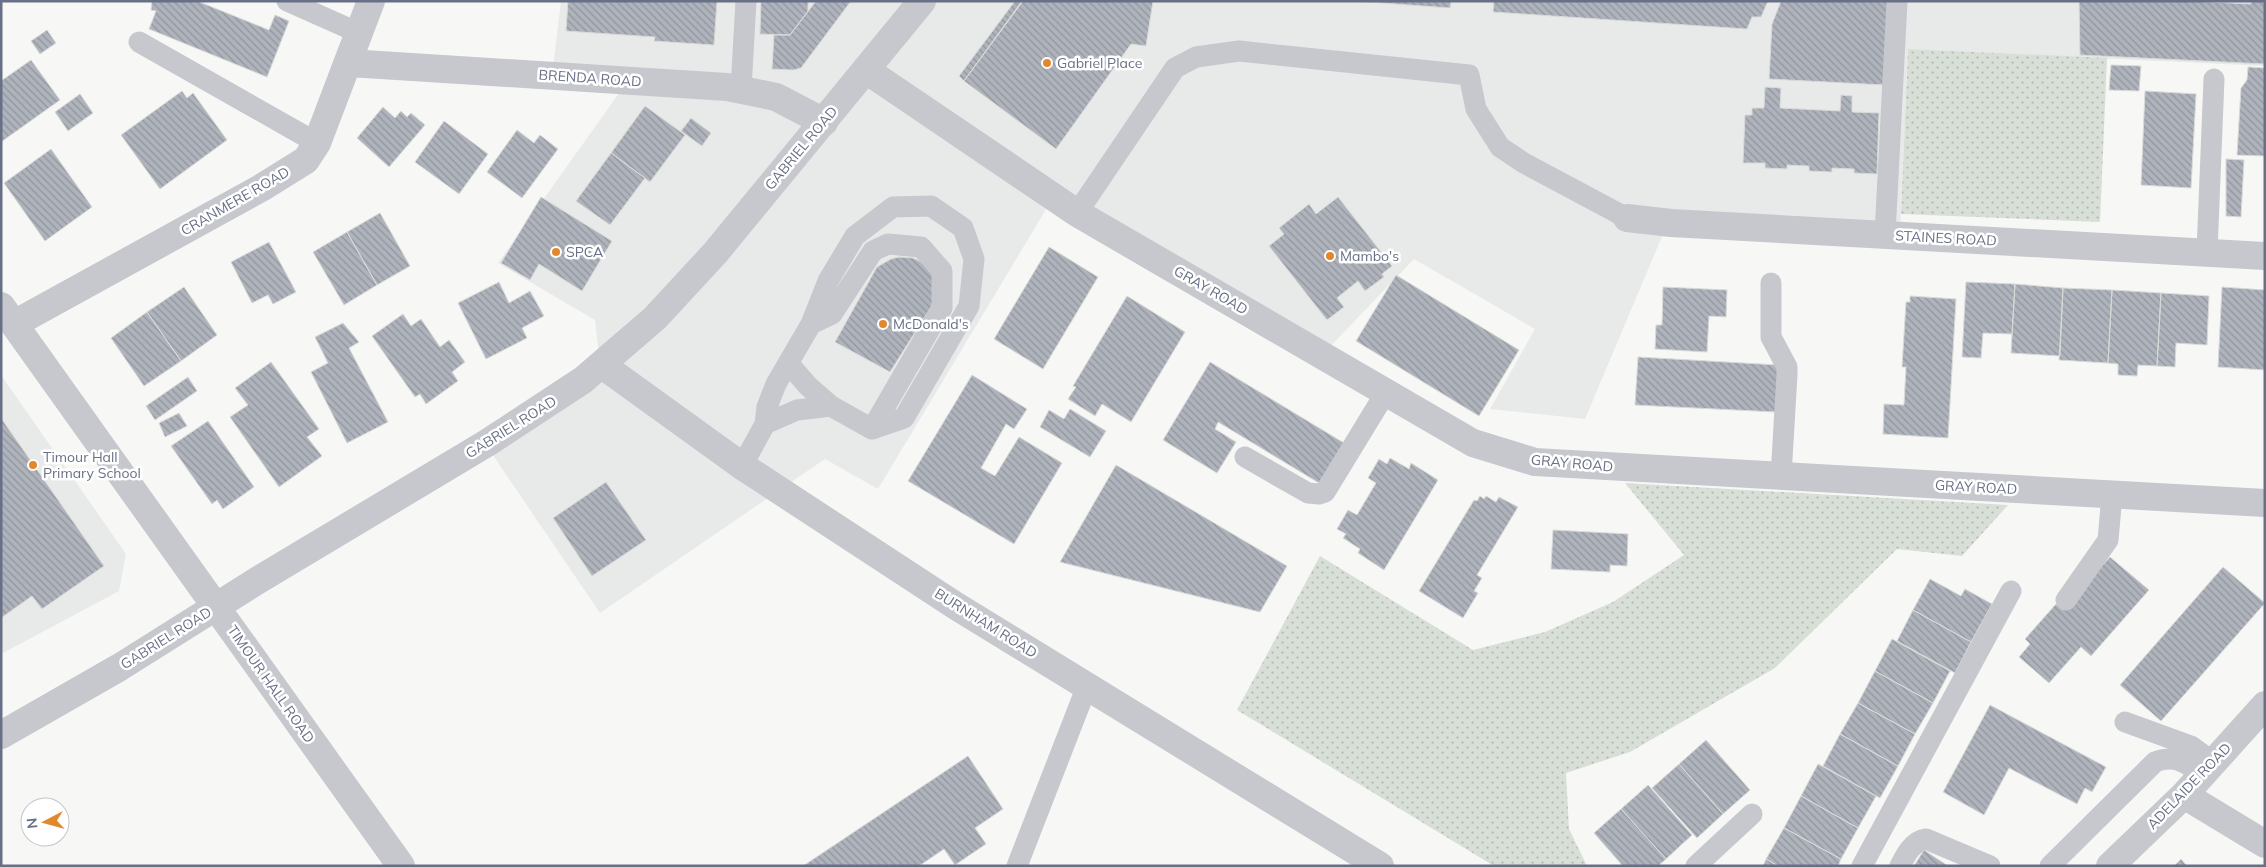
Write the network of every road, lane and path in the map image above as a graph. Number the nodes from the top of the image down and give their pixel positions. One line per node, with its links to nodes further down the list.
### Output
1 (287, 1): 6 (lane)
2 (371, 1): 6 (street, CRANMERE ROAD)
3 (746, 1): 11 (lane)
4 (922, 1): 9 (street, GABRIEL ROAD)
5 (1898, 1): 16 (lane)
6 (359, 33): 8 (street, CRANMERE ROAD)
7 (139, 42): 13 (lane)
8 (349, 63): 11 (street, BRENDA ROAD); 13 (street, CRANMERE ROAD)
9 (866, 70): 12 (street, GABRIEL ROAD); 14 (street, GRAY ROAD)
10 (2214, 79): 17 (lane)
11 (741, 89): 12 (street, BRENDA ROAD)
12 (824, 122): 23 (street, GABRIEL ROAD)
13 (317, 143): 20 (street, CRANMERE ROAD)
14 (1077, 213): 15 (lane); 24 (street, GRAY ROAD)
15 (1627, 218): 16 (street, STAINES ROAD)
16 (1884, 235): 17 (street, STAINES ROAD)
17 (2207, 252): 18 (street, STAINES ROAD)
18 (2265, 256)
19 (1771, 283): 30 (lane)
20 (7, 315): 35 (street, TIMOUR HALL ROAD)
21 (811, 324): 22 (lane); 27 (lane); 27 (lane)
22 (788, 363): 25 (lane); 26 (lane)
23 (602, 365): 29 (street, BURNHAM ROAD); 35 (street, GABRIEL ROAD)
24 (1386, 392): 28 (lane); 30 (street, GRAY ROAD)
25 (831, 406): 26 (lane); 27 (lane)
26 (765, 424): 29 (lane)
27 (872, 429)
28 (1245, 457)
29 (742, 466): 36 (street, BURNHAM ROAD)
30 (1781, 476): 31 (street, GRAY ROAD)
31 (2112, 495): 32 (street, GRAY ROAD); 34 (lane)
32 (2265, 503)
33 (2011, 591): 48 (lane)
34 (2066, 600)
35 (216, 607): 39 (street, GABRIEL ROAD); 44 (street, TIMOUR HALL ROAD)
36 (1087, 686): 45 (lane); 46 (street, BURNHAM ROAD)
37 (2265, 705): 40 (street, ADELAIDE ROAD)
38 (2125, 722): 40 (lane)
39 (1, 734)
40 (2207, 769): 41 (street, ADELAIDE ROAD); 51 (lane)
41 (2184, 795): 43 (street); 52 (street, ADELAIDE ROAD)
42 (1752, 814): 47 (lane)
43 (2265, 844)
44 (401, 866)
45 (1017, 866)
46 (1380, 866)
47 (1696, 866)
48 (1862, 866)
49 (1900, 866): 50 (lane)
50 (1990, 866)
51 (2050, 866)
52 (2110, 866)

